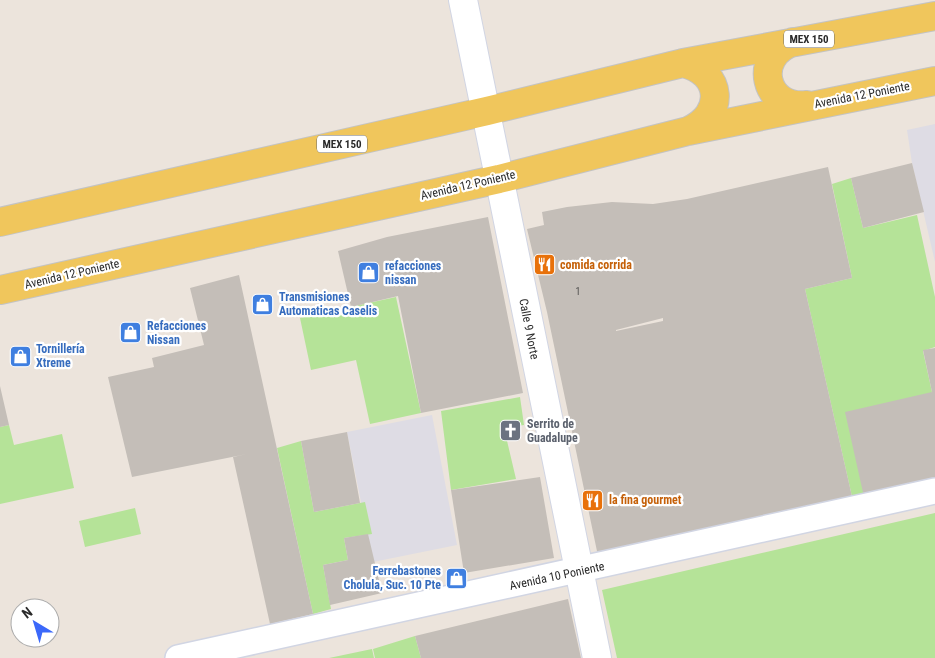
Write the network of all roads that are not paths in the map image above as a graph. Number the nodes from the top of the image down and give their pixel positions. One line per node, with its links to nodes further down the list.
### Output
1 (463, 0): 7 (street, Calle 9 Norte)
2 (935, 16): 3 (main road, MEX 150)
3 (794, 42): 4 (main road, MEX 150); 6 (main road)
4 (682, 63): 7 (main road, MEX 150); 8 (main road)
5 (935, 81): 6 (main road, Avenida 12 Poniente)
6 (808, 105): 8 (main road, Avenida 12 Poniente)
7 (487, 111): 9 (street, Calle 9 Norte); 10 (main road, MEX 150)
8 (688, 131): 9 (main road, Avenida 12 Poniente)
9 (499, 179): 11 (main road, Avenida 12 Poniente); 13 (street, Calle 9 Norte)
10 (0, 222)
11 (0, 290)
12 (935, 491): 13 (street, Avenida 10 Poniente)
13 (578, 572): 14 (street, Avenida 10 Poniente); 15 (street, Calle 9 Norte)
14 (178, 658)
15 (597, 658)

